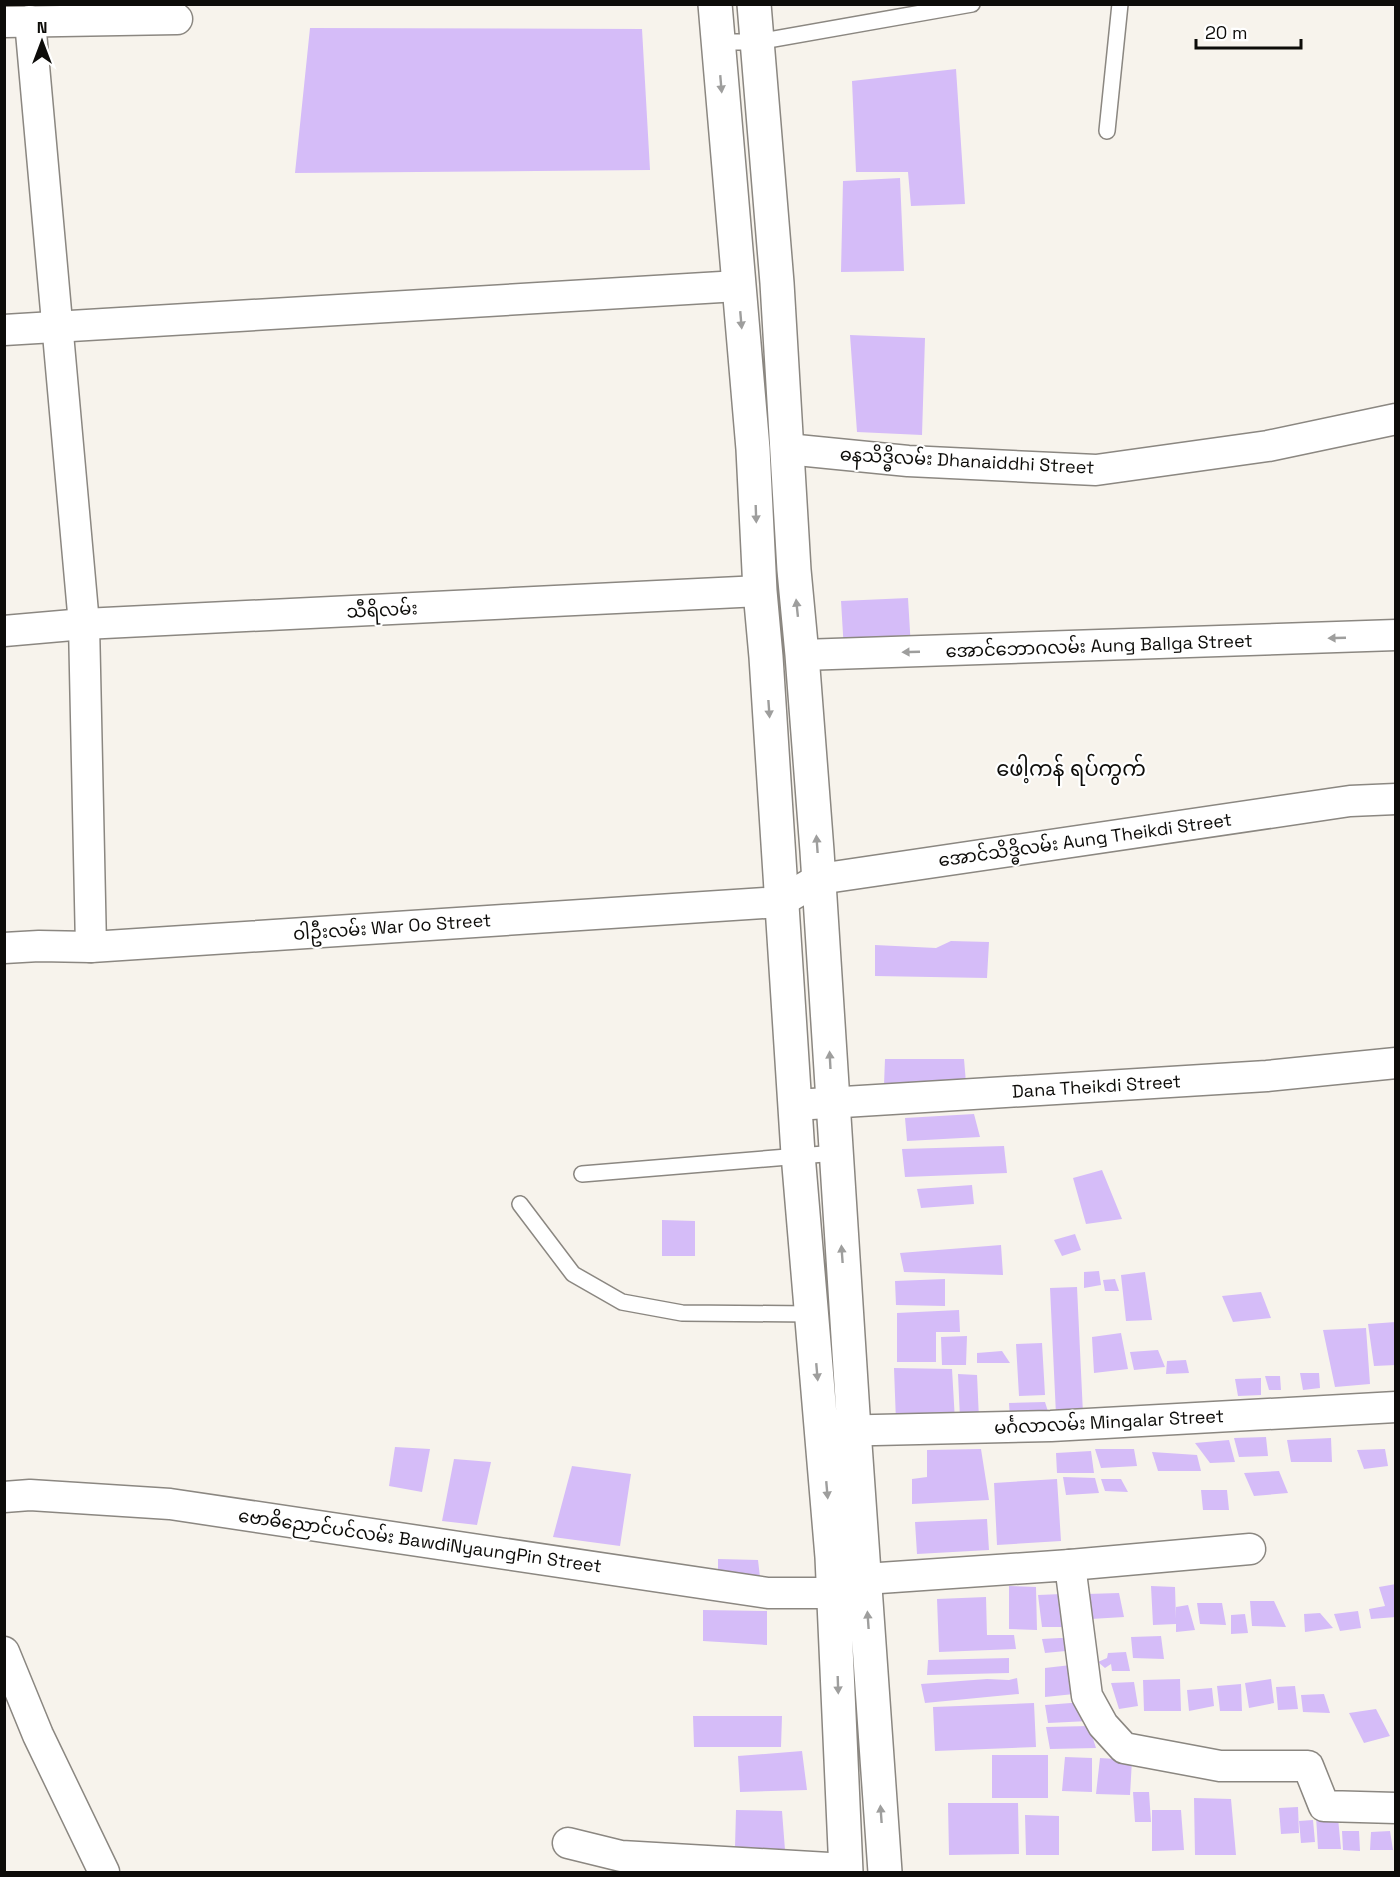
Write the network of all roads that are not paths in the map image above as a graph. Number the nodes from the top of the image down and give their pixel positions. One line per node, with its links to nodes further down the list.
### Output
1 (715, 4): 7 (main road)
2 (754, 4): 8 (main road)
3 (972, 4): 8 (lane)
4 (1120, 4): 9 (lane)
5 (177, 19): 6 (street)
6 (17, 21): 11 (street)
7 (717, 42): 8 (lane); 10 (main road, one-way to 10)
8 (757, 42): 14 (main road)
9 (1107, 131)
10 (738, 286): 11 (street); 15 (main road, one-way to 15)
11 (58, 327): 12 (street); 16 (street)
12 (4, 330)
13 (1395, 419): 14 (street, ဓနသိဒ္ဓိလမ်း Dhanaiddhi Street)
14 (787, 449): 19 (main road, one-way to 14)
15 (760, 591): 16 (street, သီရိလမ်း); 22 (main road, one-way to 22)
16 (84, 624): 17 (street, သီရိလမ်း); 23 (street)
17 (4, 631)
18 (1395, 635): 19 (street, အောင်ဘောဂလမ်း Aung Ballga Street, one-way to 19)
19 (802, 655): 21 (main road, one-way to 19)
20 (1395, 799): 21 (street, အောင်သိဒ္ဓိလမ်း Aung Theikdi Street)
21 (819, 879): 22 (street, အောင်သိဒ္ဓိလမ်း Aung Theikdi Street); 26 (main road, one-way to 21)
22 (780, 902): 23 (street, ဝါဦးလမ်း War Oo Street); 27 (main road)
23 (91, 947): 24 (street, ဝါဦးလမ်း War Oo Street)
24 (4, 948)
25 (1395, 1063): 26 (street, Dana Theikdi Street)
26 (832, 1103): 27 (street, Dana Theikdi Street); 28 (main road)
27 (795, 1106): 29 (main road)
28 (836, 1153): 29 (lane); 32 (main road, one-way to 28)
29 (798, 1155): 30 (lane); 33 (main road)
30 (582, 1174)
31 (520, 1204): 33 (lane)
32 (846, 1313): 33 (main road); 35 (main road)
33 (812, 1314): 35 (main road, one-way to 35)
34 (1395, 1407): 35 (street, မင်္ဂလာလမ်း Mingalar Street)
35 (838, 1431): 39 (main road); 40 (main road, one-way to 40)
36 (4, 1497): 40 (street, ဗောဓိညောင်ပင်လမ်း BawdiNyaungPin Street)
37 (1250, 1549): 38 (street)
38 (1070, 1566): 39 (street); 42 (street)
39 (865, 1579): 40 (street); 46 (main road, one-way to 39)
40 (835, 1593): 44 (main road, one-way to 44)
41 (4, 1652): 45 (street)
42 (1395, 1808)
43 (568, 1843): 44 (street)
44 (846, 1871)
45 (104, 1872)
46 (885, 1872)

